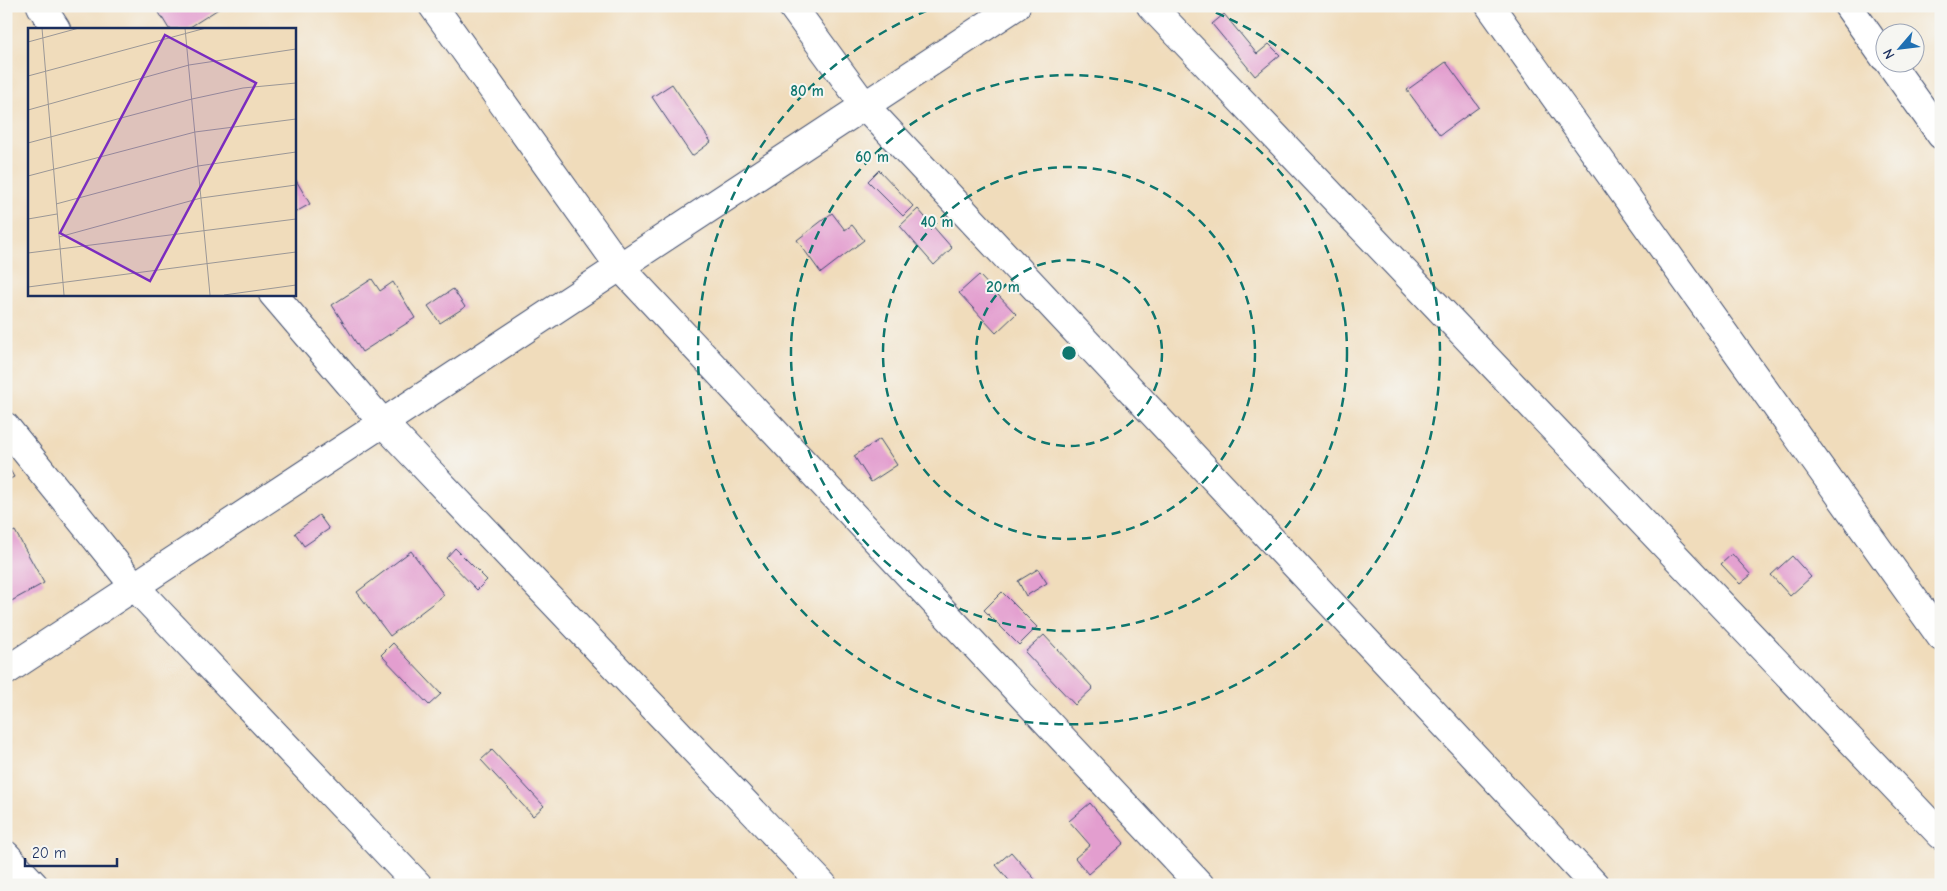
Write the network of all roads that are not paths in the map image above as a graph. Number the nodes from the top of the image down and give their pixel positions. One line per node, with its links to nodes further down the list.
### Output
1 (41, 6): 8 (street)
2 (433, 6): 13 (street)
3 (792, 6): 11 (street)
4 (1016, 6): 11 (street)
5 (1151, 6): 20 (street)
6 (1490, 6): 18 (street)
7 (1848, 6): 9 (street)
8 (55, 28)
9 (1874, 43)
10 (1896, 72): 12 (street)
11 (864, 106): 13 (street); 26 (street)
12 (1941, 135)
13 (620, 267): 15 (street); 25 (street)
14 (274, 295): 15 (street)
15 (383, 423): 17 (street); 24 (street)
16 (6, 427): 17 (street)
17 (135, 587): 19 (street); 23 (street)
18 (1941, 637)
19 (6, 671)
20 (1941, 835)
21 (6, 855): 22 (street)
22 (34, 885)
23 (418, 885)
24 (823, 885)
25 (1200, 885)
26 (1595, 885)

